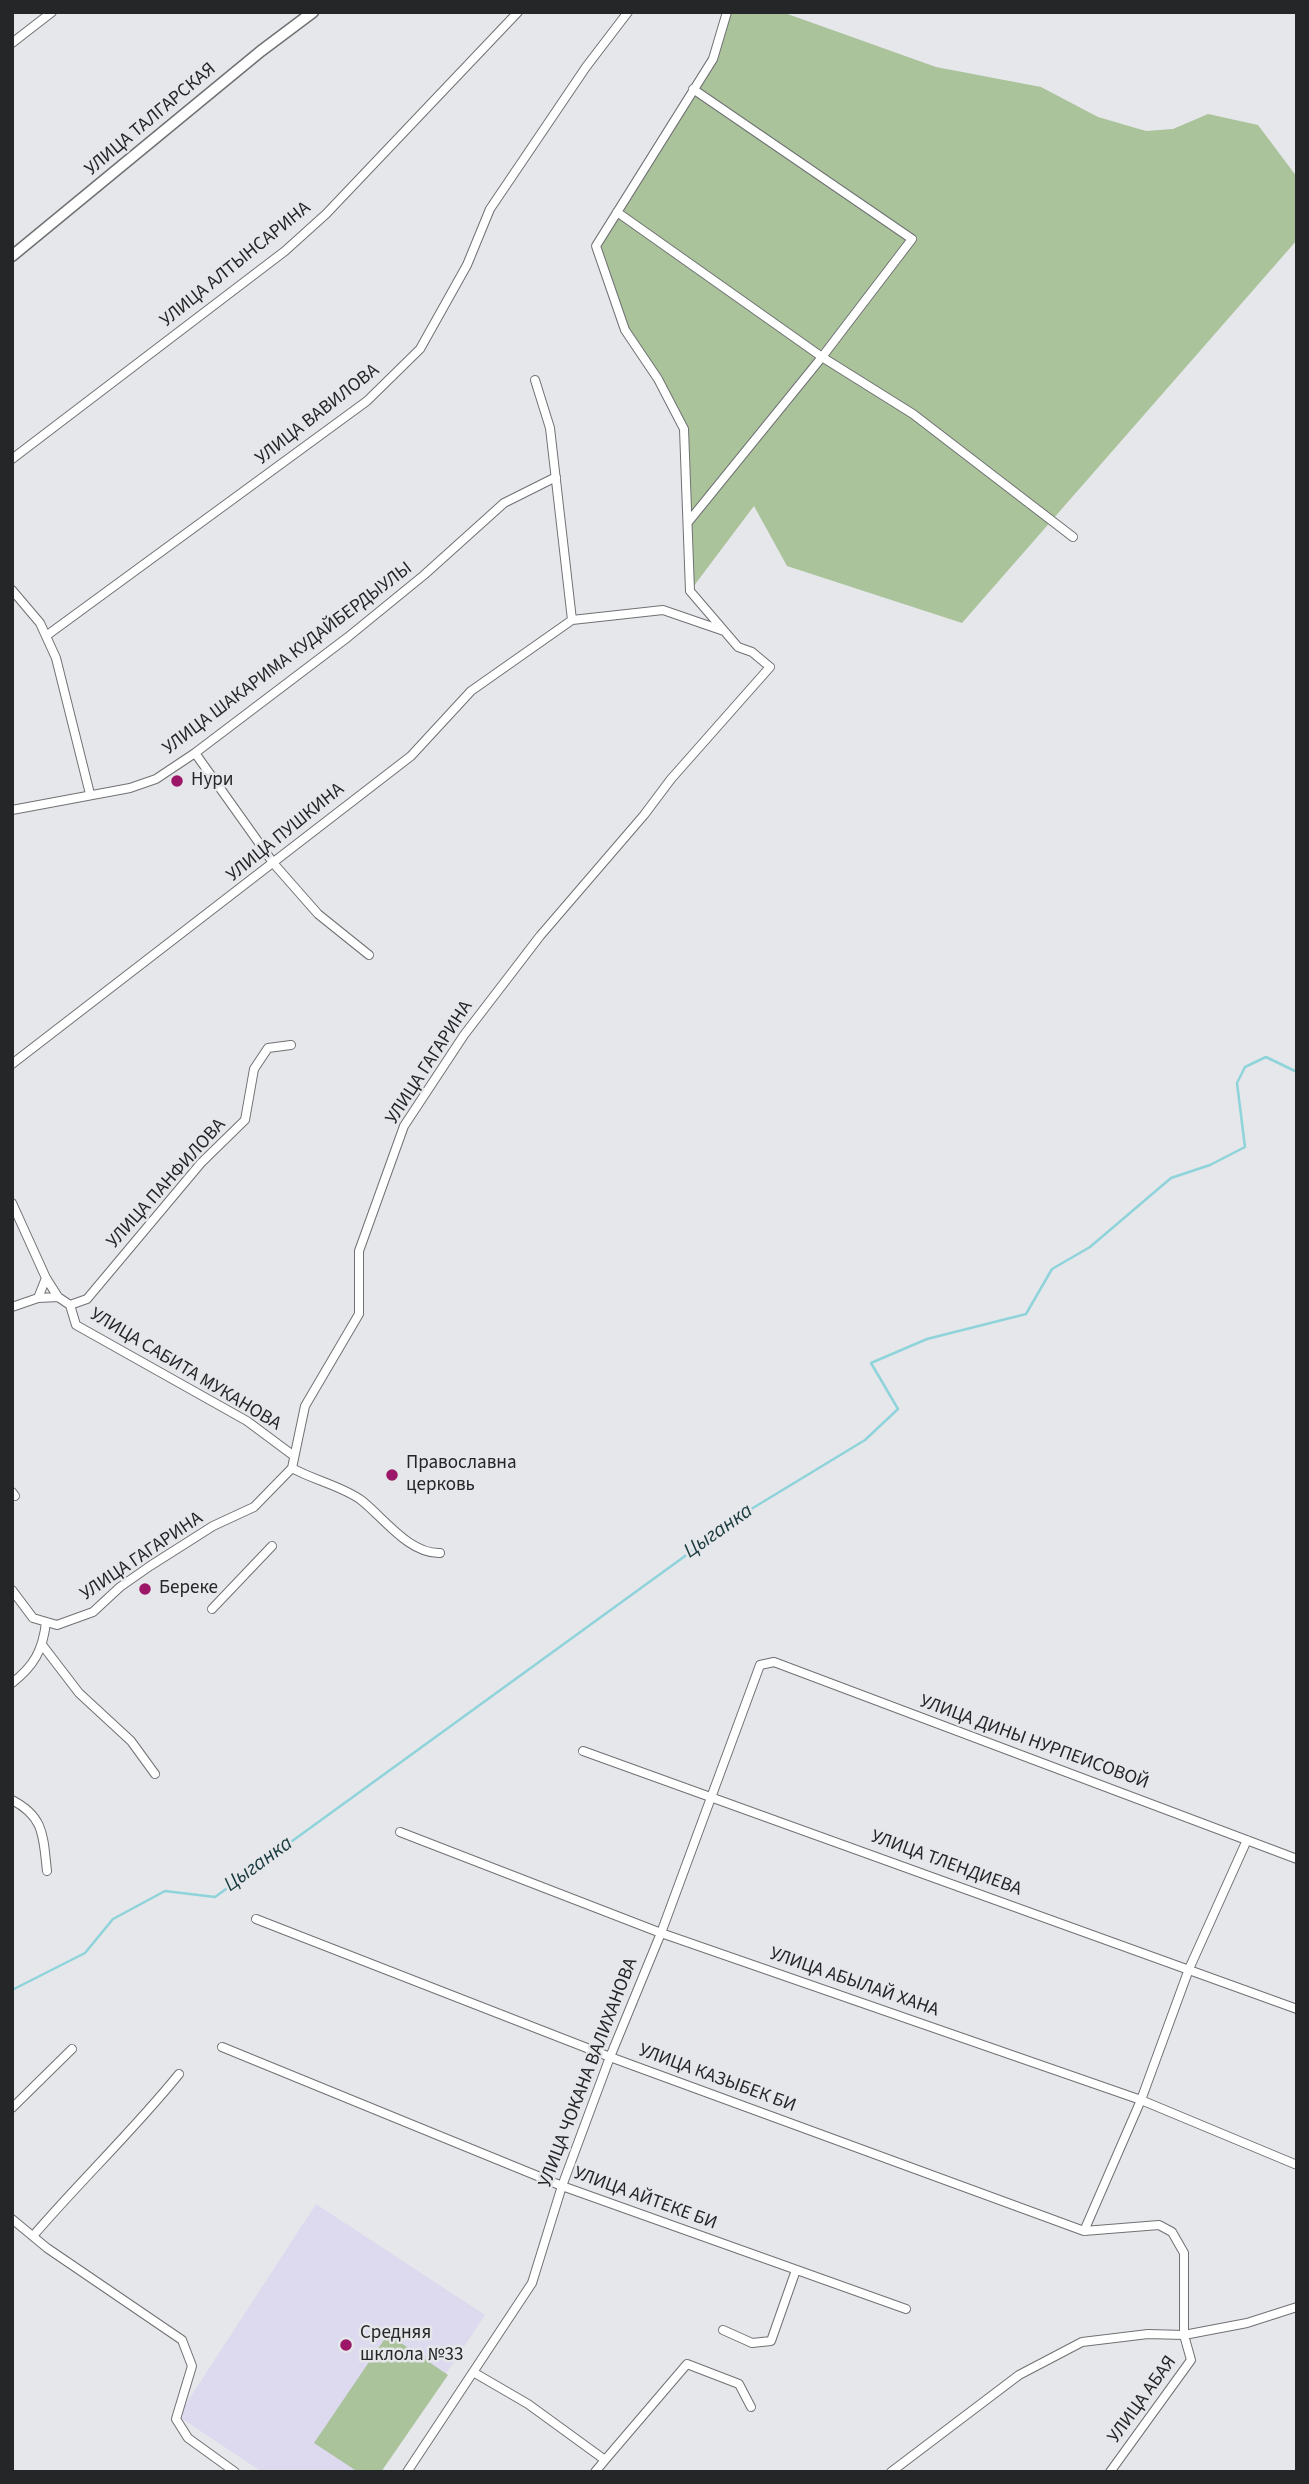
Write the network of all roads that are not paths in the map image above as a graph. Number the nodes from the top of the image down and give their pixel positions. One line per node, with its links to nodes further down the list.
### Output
1 (52, 12): 6 (street)
2 (313, 12): 9 (street, УЛИЦА ТАЛГАРСКАЯ)
3 (518, 12): 12 (street, УЛИЦА АЛТЫНСАРИНА)
4 (628, 12): 19 (street, УЛИЦА ВАВИЛОВА)
5 (727, 12): 7 (street)
6 (12, 43)
7 (693, 89): 8 (street); 10 (street)
8 (617, 212): 10 (street); 14 (street)
9 (12, 256)
10 (822, 357): 14 (street); 15 (street)
11 (535, 380): 13 (street)
12 (12, 459)
13 (556, 477): 17 (street); 20 (street, УЛИЦА ШАКАРИМА КУДАЙБЕРДЫУЛЫ)
14 (689, 521): 18 (street)
15 (1073, 537)
16 (12, 590): 19 (street)
17 (572, 620): 18 (street, УЛИЦА ПУШКИНА); 23 (street, УЛИЦА ПУШКИНА)
18 (726, 632): 33 (street, УЛИЦА ГАГАРИНА)
19 (46, 636): 21 (street)
20 (195, 753): 21 (street, УЛИЦА ШАКАРИМА КУДАЙБЕРДЫУЛЫ); 23 (street)
21 (90, 794): 22 (street, УЛИЦА ШАКАРИМА КУДАЙБЕРДЫУЛЫ)
22 (12, 810)
23 (274, 863): 24 (street); 26 (street, УЛИЦА ПУШКИНА)
24 (369, 955)
25 (290, 1045): 31 (street, УЛИЦА ПАНФИЛОВА)
26 (12, 1064)
27 (12, 1203): 28 (street)
28 (46, 1278): 29 (street); 30 (street)
29 (58, 1297): 30 (street); 31 (street)
30 (38, 1298): 32 (street)
31 (70, 1305): 33 (street, УЛИЦА САБИТА МУКАНОВА)
32 (12, 1307)
33 (294, 1456): 34 (street, УЛИЦА ГАГАРИНА)
34 (292, 1468): 36 (street); 39 (street, УЛИЦА ГАГАРИНА)
35 (272, 1546): 38 (street)
36 (440, 1553)
37 (12, 1590): 39 (street)
38 (212, 1609)
39 (46, 1622): 40 (street)
40 (43, 1646): 42 (street); 44 (street)
41 (760, 1665): 45 (street, УЛИЦА ЧОКАНА ВАЛИХАНОВА); 48 (street, УЛИЦА ДИНЫ НУРПЕИСОВОЙ)
42 (12, 1683)
43 (583, 1751): 45 (street, УЛИЦА ТЛЕНДИЕВА)
44 (155, 1774)
45 (712, 1796): 52 (street, УЛИЦА ЧОКАНА ВАЛИХАНОВА); 53 (street, УЛИЦА ТЛЕНДИЕВА)
46 (12, 1800): 50 (street)
47 (400, 1832): 52 (street, УЛИЦА АБЫЛАЙ ХАНА)
48 (1247, 1840): 49 (street, УЛИЦА ДИНЫ НУРПЕИСОВОЙ); 53 (street)
49 (1297, 1859)
50 (47, 1871)
51 (256, 1920): 57 (street, УЛИЦА КАЗЫБЕК БИ)
52 (661, 1933): 57 (street, УЛИЦА ЧОКАНА ВАЛИХАНОВА); 59 (street, УЛИЦА АБЫЛАЙ ХАНА)
53 (1189, 1969): 54 (street, УЛИЦА ТЛЕНДИЕВА); 59 (street)
54 (1297, 2009)
55 (222, 2047): 62 (street, УЛИЦА АЙТЕКЕ БИ)
56 (72, 2049): 60 (street)
57 (610, 2057): 62 (street, УЛИЦА ЧОКАНА ВАЛИХАНОВА); 64 (street, УЛИЦА КАЗЫБЕК БИ)
58 (179, 2074): 65 (street)
59 (1141, 2100): 61 (street, УЛИЦА АБЫЛАЙ ХАНА); 64 (street)
60 (12, 2108)
61 (1297, 2165)
62 (562, 2186): 66 (street, УЛИЦА АЙТЕКЕ БИ); 71 (street, УЛИЦА ЧОКАНА ВАЛИХАНОВА)
63 (12, 2219): 65 (street)
64 (1084, 2231): 70 (street, УЛИЦА КАЗЫБЕК БИ)
65 (33, 2236): 74 (street)
66 (796, 2270): 68 (street, УЛИЦА АЙТЕКЕ БИ); 69 (street)
67 (1297, 2307): 70 (street, УЛИЦА АБАЯ)
68 (905, 2309)
69 (723, 2330)
70 (1184, 2335): 77 (street); 78 (street, УЛИЦА АБАЯ)
71 (473, 2372): 73 (street); 75 (street, УЛИЦА ЧОКАНА ВАЛИХАНОВА)
72 (751, 2407): 73 (street)
73 (605, 2460): 76 (street)
74 (235, 2472)
75 (407, 2472)
76 (595, 2472)
77 (891, 2472)
78 (1110, 2472)

